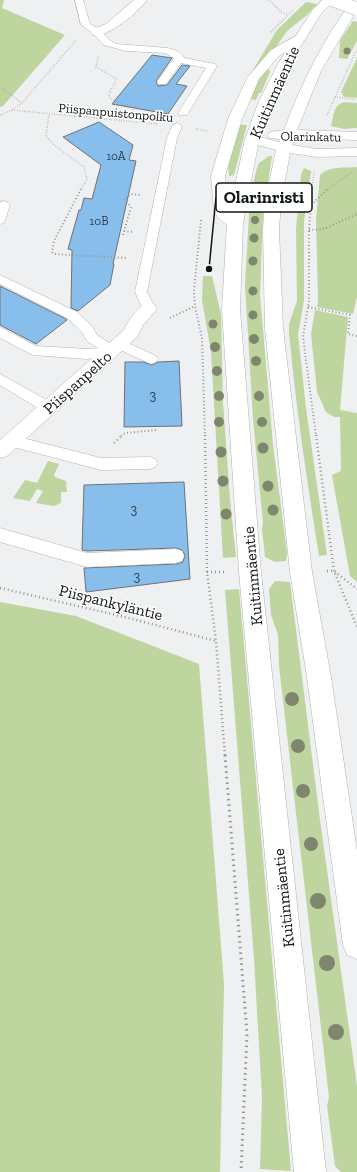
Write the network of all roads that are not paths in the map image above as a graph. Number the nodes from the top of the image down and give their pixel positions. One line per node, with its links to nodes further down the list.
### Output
1 (79, 0): 7 (lane)
2 (141, 0): 7 (main road)
3 (328, 0): 8 (main road, Kuitinmäentie)
4 (333, 0): 6 (main road, bridge)
5 (357, 2): 13 (main road, Kuitinmäentie)
6 (357, 9)
7 (98, 32): 9 (lane)
8 (299, 38): 15 (main road, Kuitinmäentie); 20 (main road)
9 (178, 60): 10 (lane); 11 (lane)
10 (162, 82)
11 (183, 112)
12 (177, 126): 22 (lane)
13 (290, 133): 14 (main road, Olarinkatu); 15 (main road, Olarinkatu); 16 (main road, Kuitinmäentie)
14 (357, 136)
15 (252, 139): 16 (main road, Olarinkatu); 20 (main road, Kuitinmäentie)
16 (284, 148): 17 (main road, Olarinkatu); 32 (main road, Kuitinmäentie)
17 (357, 152)
18 (4, 205): 19 (lane)
19 (0, 220)
20 (235, 223): 33 (main road, Kuitinmäentie)
21 (0, 279): 24 (lane)
22 (149, 310): 24 (main road, Piispanpelto)
23 (0, 332): 24 (lane)
24 (116, 348): 25 (lane); 27 (main road, Piispanpelto)
25 (150, 359)
26 (0, 379): 27 (lane)
27 (49, 408): 28 (main road, Piispanpelto)
28 (4, 445): 29 (lane)
29 (150, 463)
30 (0, 535): 31 (lane)
31 (176, 556)
32 (357, 946)
33 (310, 1172)

